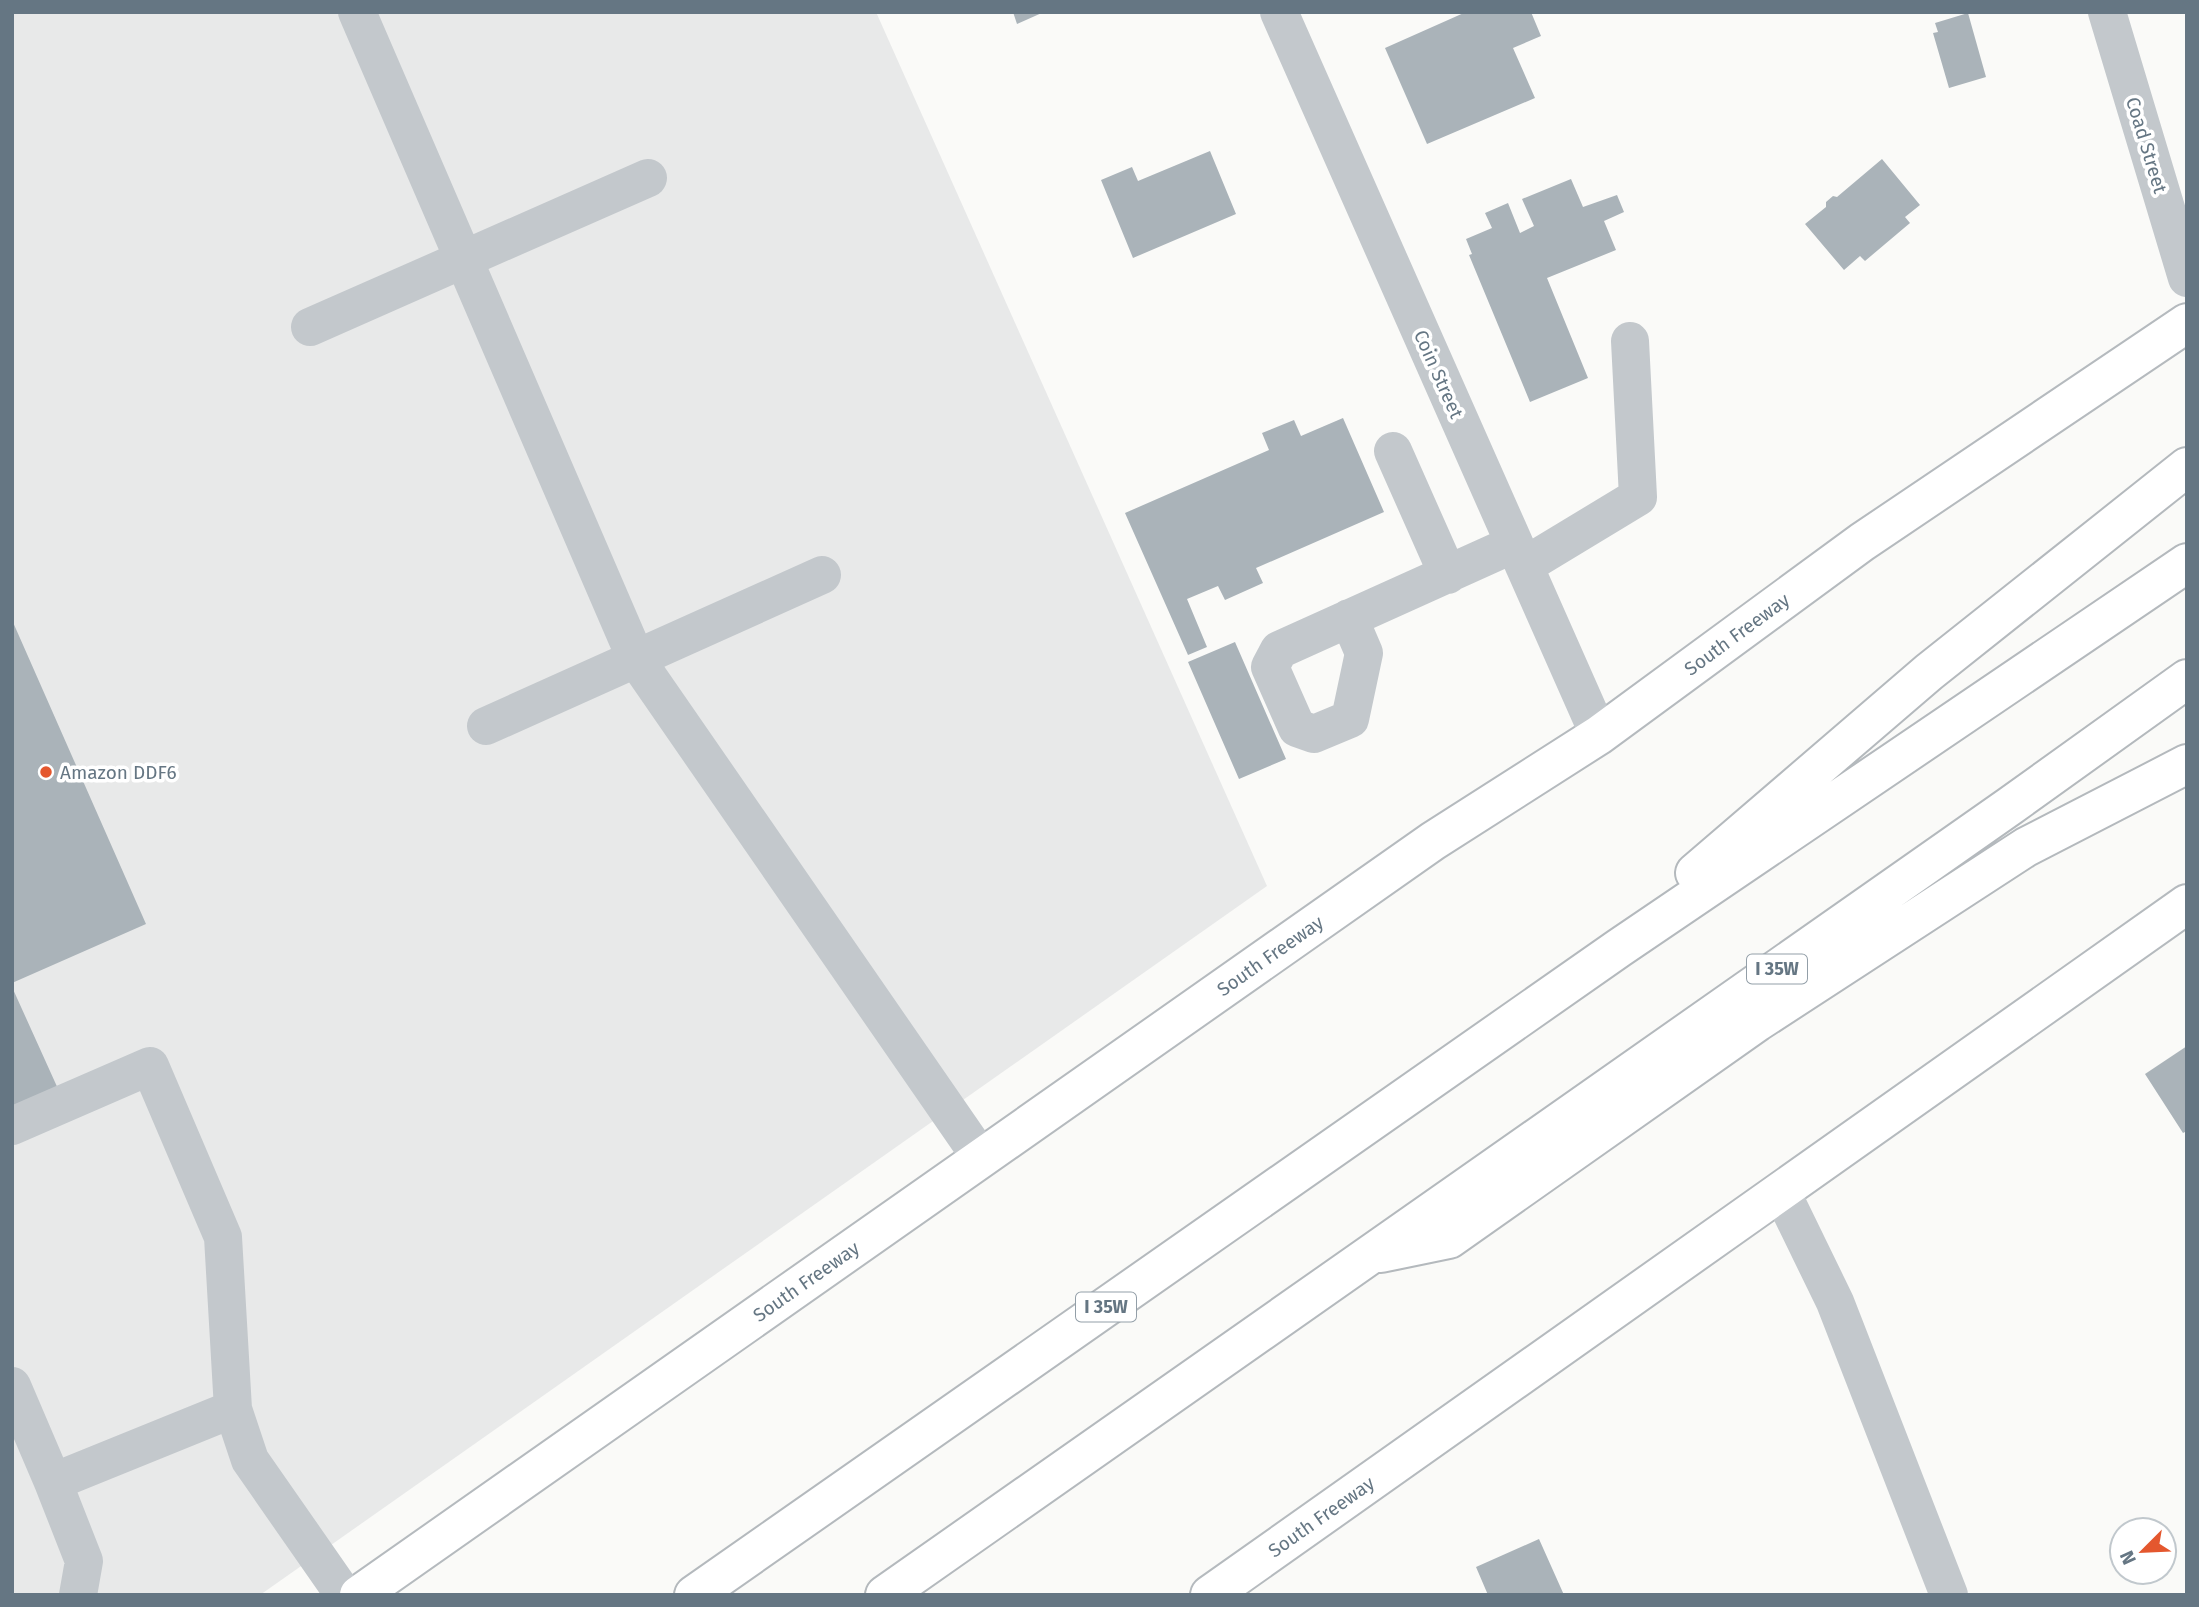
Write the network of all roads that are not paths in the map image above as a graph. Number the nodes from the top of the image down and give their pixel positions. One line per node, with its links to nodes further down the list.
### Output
1 (357, 12): 5 (street)
2 (1279, 12): 12 (street, Coin Street)
3 (2108, 12): 6 (street, Coad Street)
4 (648, 178): 5 (street)
5 (463, 259): 8 (street); 17 (street)
6 (2187, 278)
7 (2187, 323): 20 (main road, South Freeway)
8 (310, 327)
9 (1630, 341): 12 (street)
10 (1393, 451): 15 (street)
11 (2187, 467): 23 (main road)
12 (1519, 555): 15 (street); 20 (street, Coin Street)
13 (2187, 563): 23 (main road, I 35W)
14 (822, 575): 17 (street)
15 (1448, 575): 16 (street)
16 (1349, 618)
17 (636, 659): 19 (street); 25 (street)
18 (2187, 679): 27 (main road, I 35W)
19 (486, 726)
20 (1599, 735): 25 (main road, South Freeway)
21 (2187, 764): 27 (main road)
22 (2187, 904): 26 (main road, South Freeway)
23 (1619, 948): 34 (main road, I 35W)
24 (12, 1126): 29 (street)
25 (981, 1158): 33 (main road, South Freeway)
26 (1781, 1191): 36 (main road, South Freeway); 37 (street)
27 (1365, 1256): 35 (main road, I 35W)
28 (12, 1386): 30 (street)
29 (233, 1409): 30 (street); 32 (street)
30 (52, 1482): 31 (street)
31 (78, 1595)
32 (344, 1595)
33 (359, 1595)
34 (694, 1595)
35 (885, 1595)
36 (1210, 1595)
37 (1950, 1595)

